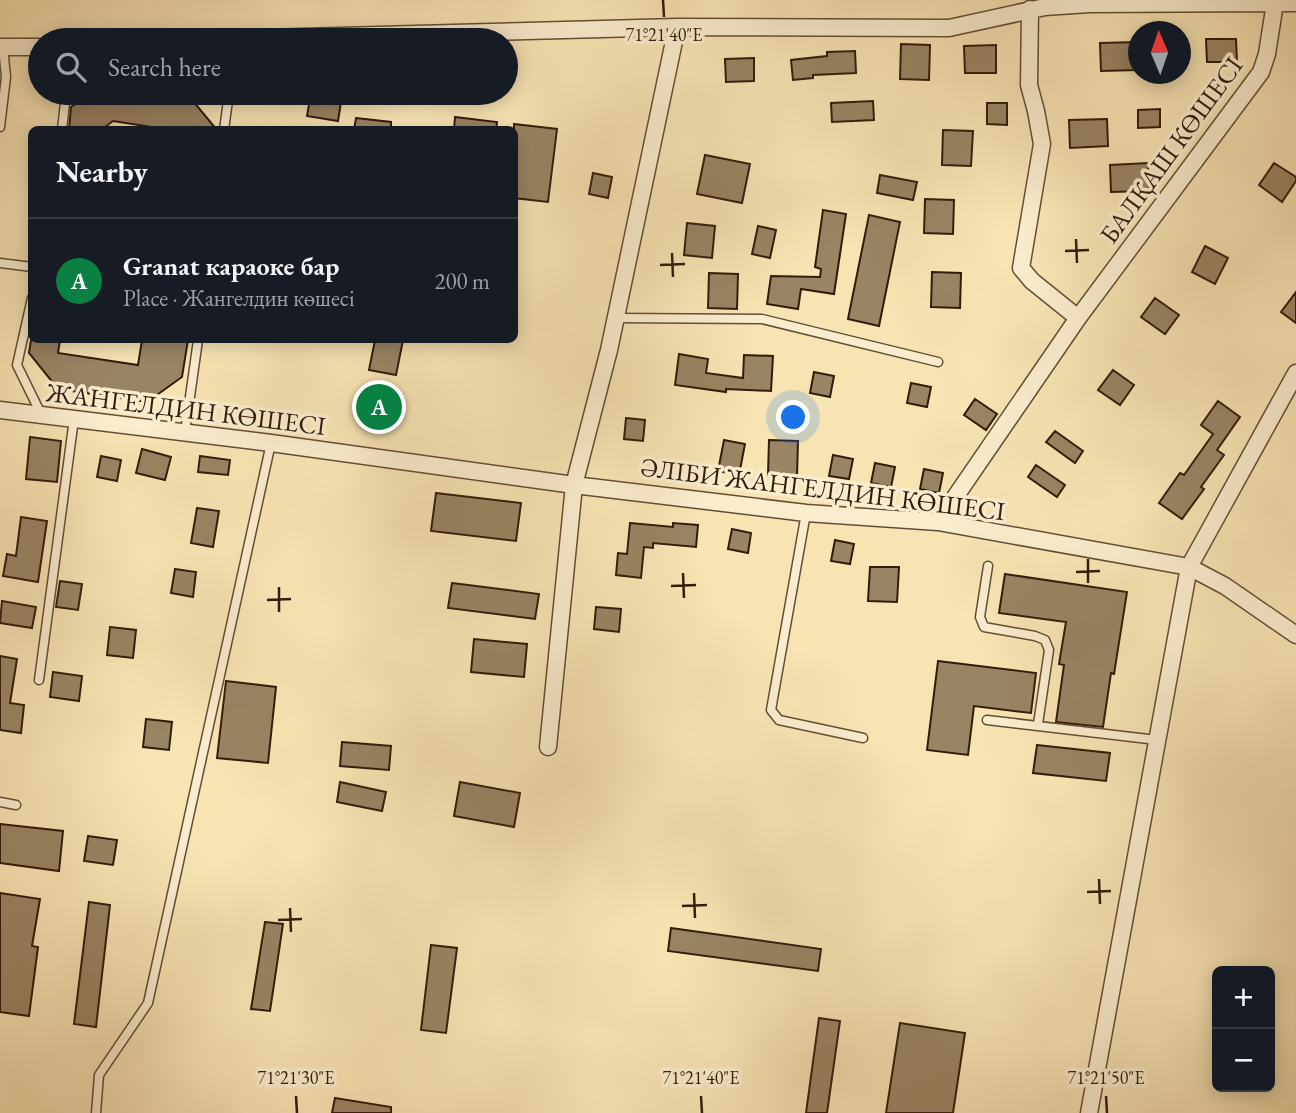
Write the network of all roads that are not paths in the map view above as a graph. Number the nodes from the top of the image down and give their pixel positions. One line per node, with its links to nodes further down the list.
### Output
1 (1275, 3): 2 (street); 3 (street); 17 (street, БАЛҚАШ КӨШЕСІ)
2 (1296, 3)
3 (1030, 4): 4 (street); 17 (street)
4 (677, 27): 5 (street); 16 (street)
5 (518, 31)
6 (2, 47): 7 (street); 12 (lane)
7 (28, 47)
8 (65, 105): 10 (lane)
9 (227, 105): 11 (lane)
10 (62, 126)
11 (225, 126)
12 (0, 127)
13 (0, 263): 14 (lane)
14 (28, 266)
15 (28, 316): 22 (lane)
16 (615, 318): 19 (lane); 26 (street)
17 (1078, 318): 28 (street, БАЛҚАШ КӨШЕСІ)
18 (198, 343): 24 (lane)
19 (937, 362)
20 (1296, 373): 30 (street)
21 (0, 410): 22 (street, ЖАНГЕЛДИН КӨШЕСІ)
22 (42, 415): 23 (street, ЖАНГЕЛДИН КӨШЕСІ)
23 (74, 419): 24 (street, ЖАНГЕЛДИН КӨШЕСІ); 32 (lane)
24 (185, 432): 25 (street, ЖАНГЕЛДИН КӨШЕСІ)
25 (271, 443): 26 (street, ЖАНГЕЛДИН КӨШЕСІ); 40 (lane)
26 (574, 485): 27 (street, ӘЛІБИ ЖАНГЕЛДИН КӨШЕСІ); 37 (street)
27 (806, 513): 28 (street, ӘЛІБИ ЖАНГЕЛДИН КӨШЕСІ); 35 (lane)
28 (939, 522): 30 (street, ӘЛІБИ ЖАНГЕЛДИН КӨШЕСІ)
29 (988, 566): 34 (lane)
30 (1189, 567): 31 (street, ӘЛІБИ ЖАНГЕЛДИН КӨШЕСІ); 36 (street)
31 (1296, 635)
32 (39, 680)
33 (987, 719): 34 (lane)
34 (1038, 724): 36 (lane)
35 (863, 738)
36 (1157, 740): 41 (street)
37 (548, 747)
38 (0, 803): 39 (lane)
39 (16, 805)
40 (96, 1113)
41 (1089, 1113)

